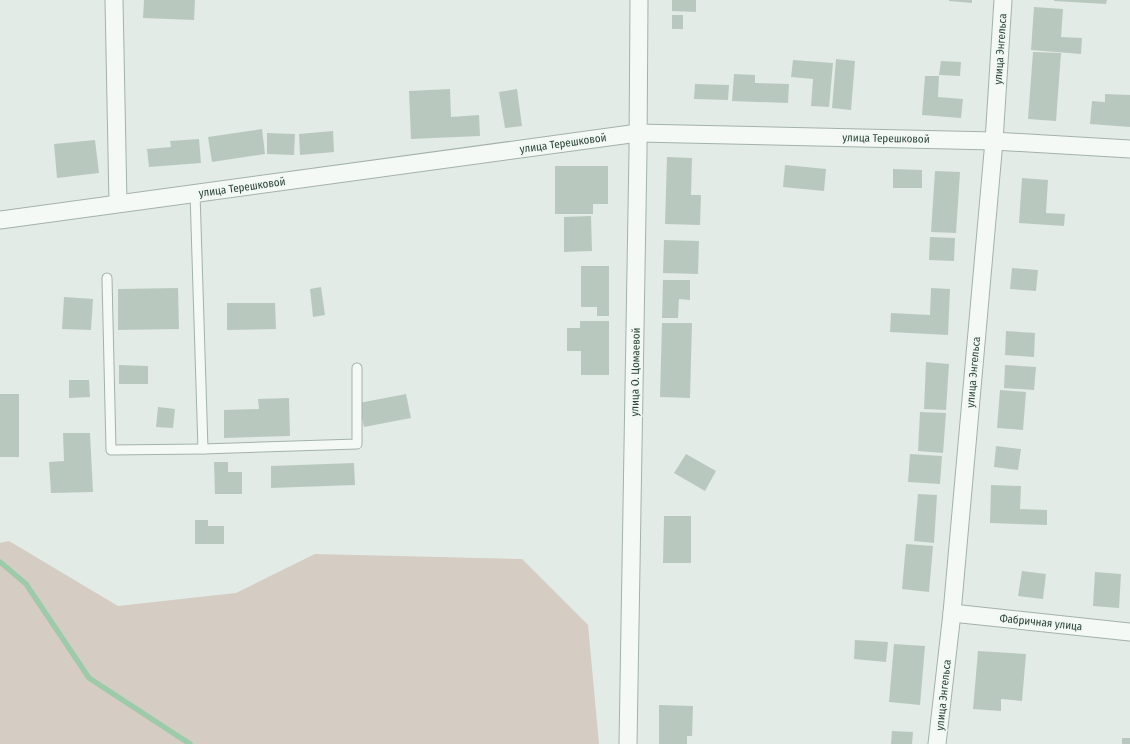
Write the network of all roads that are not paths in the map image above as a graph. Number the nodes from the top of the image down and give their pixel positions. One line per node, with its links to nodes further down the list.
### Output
1 (114, 0): 8 (street)
2 (639, 0): 4 (street, улица О. Цомаевой)
3 (1003, 0): 5 (street, улица Энгельса)
4 (638, 133): 5 (street, улица Терешковой); 7 (street, улица Терешковой); 15 (street, улица О. Цомаевой)
5 (994, 141): 6 (street, улица Терешковой); 13 (street, улица Энгельса)
6 (1130, 149)
7 (195, 193): 8 (street, улица Терешковой); 12 (lane)
8 (118, 203): 9 (street, улица Терешковой)
9 (0, 220)
10 (107, 278): 12 (lane)
11 (357, 368): 12 (lane)
12 (203, 448)
13 (952, 613): 14 (street, Фабричная улица); 16 (street, улица Энгельса)
14 (1130, 632)
15 (628, 744)
16 (937, 744)

